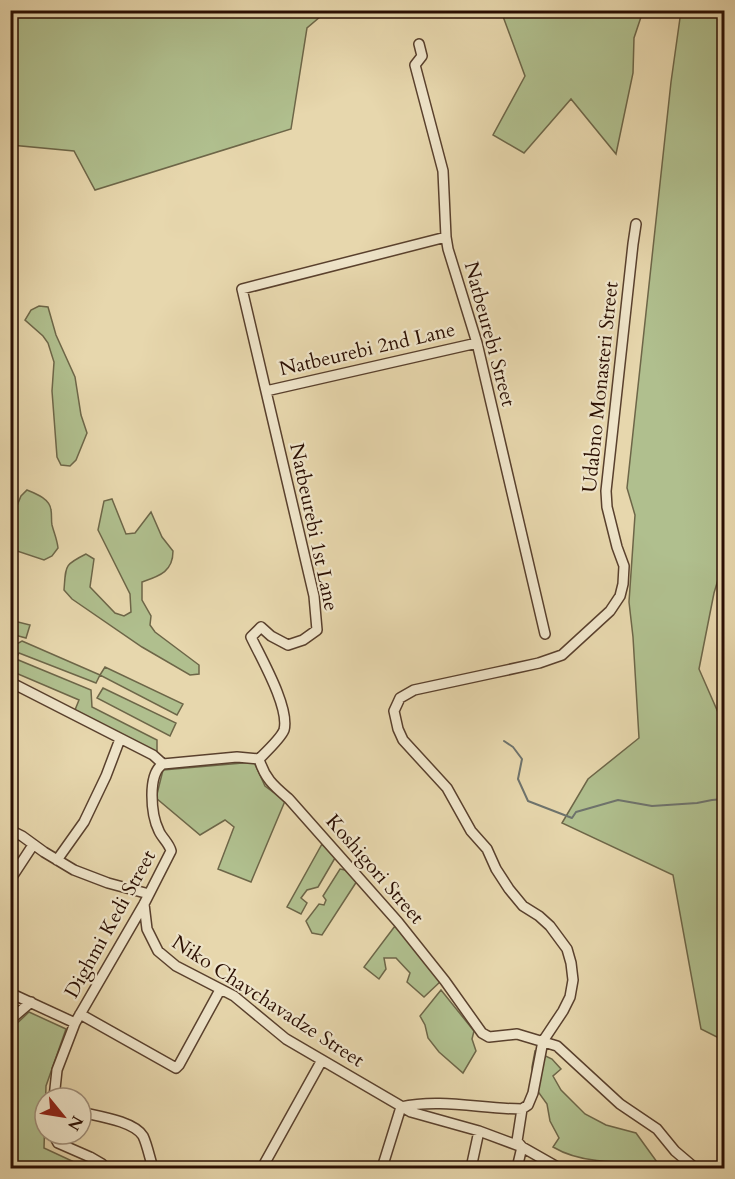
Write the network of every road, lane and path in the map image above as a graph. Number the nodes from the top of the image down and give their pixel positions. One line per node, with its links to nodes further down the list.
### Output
1 (419, 44): 3 (street, Natbeurebi Street)
2 (636, 224): 23 (street, Udabno Monasteri Street)
3 (446, 237): 4 (street, Natbeurebi Street); 5 (street, Natbeurebi 1st Lane)
4 (477, 343): 5 (street, Natbeurebi 2nd Lane); 6 (street, Natbeurebi Street)
5 (266, 391): 9 (street, Natbeurebi 1st Lane)
6 (545, 634)
7 (10, 682): 8 (street)
8 (120, 739): 10 (street); 13 (street)
9 (260, 759): 10 (street); 23 (street, Koshigori Street)
10 (163, 764): 15 (street, Dighmi Kedi Street)
11 (10, 830): 12 (street)
12 (33, 845): 13 (street); 14 (street)
13 (57, 860): 15 (street)
14 (10, 880)
15 (149, 894): 16 (street, Dighmi Kedi Street)
16 (144, 904): 17 (street, Niko Chavchavadze Street); 20 (street, Dighmi Kedi Street)
17 (220, 990): 20 (street); 24 (street, Niko Chavchavadze Street)
18 (10, 993): 19 (street)
19 (31, 1002): 21 (street); 22 (street)
20 (80, 1014): 22 (street, Dighmi Kedi Street)
21 (10, 1020)
22 (75, 1023): 25 (street, Dighmi Kedi Street)
23 (543, 1041): 27 (street, Udabno Monasteri Street); 32 (street, Koshigori Street)
24 (322, 1060): 26 (street, Niko Chavchavadze Street); 35 (street)
25 (55, 1086)
26 (400, 1107): 27 (street); 29 (street, Niko Chavchavadze Street); 36 (street)
27 (522, 1109): 31 (street, Udabno Monasteri Street)
28 (93, 1115): 34 (street)
29 (480, 1131): 31 (street, Niko Chavchavadze Street); 37 (street)
30 (65, 1146): 33 (street)
31 (522, 1147): 38 (street, Udabno Monasteri Street); 39 (street, Niko Chavchavadze Street)
32 (690, 1167)
33 (106, 1168)
34 (153, 1168)
35 (262, 1168)
36 (382, 1168)
37 (471, 1168)
38 (517, 1168)
39 (559, 1168)

